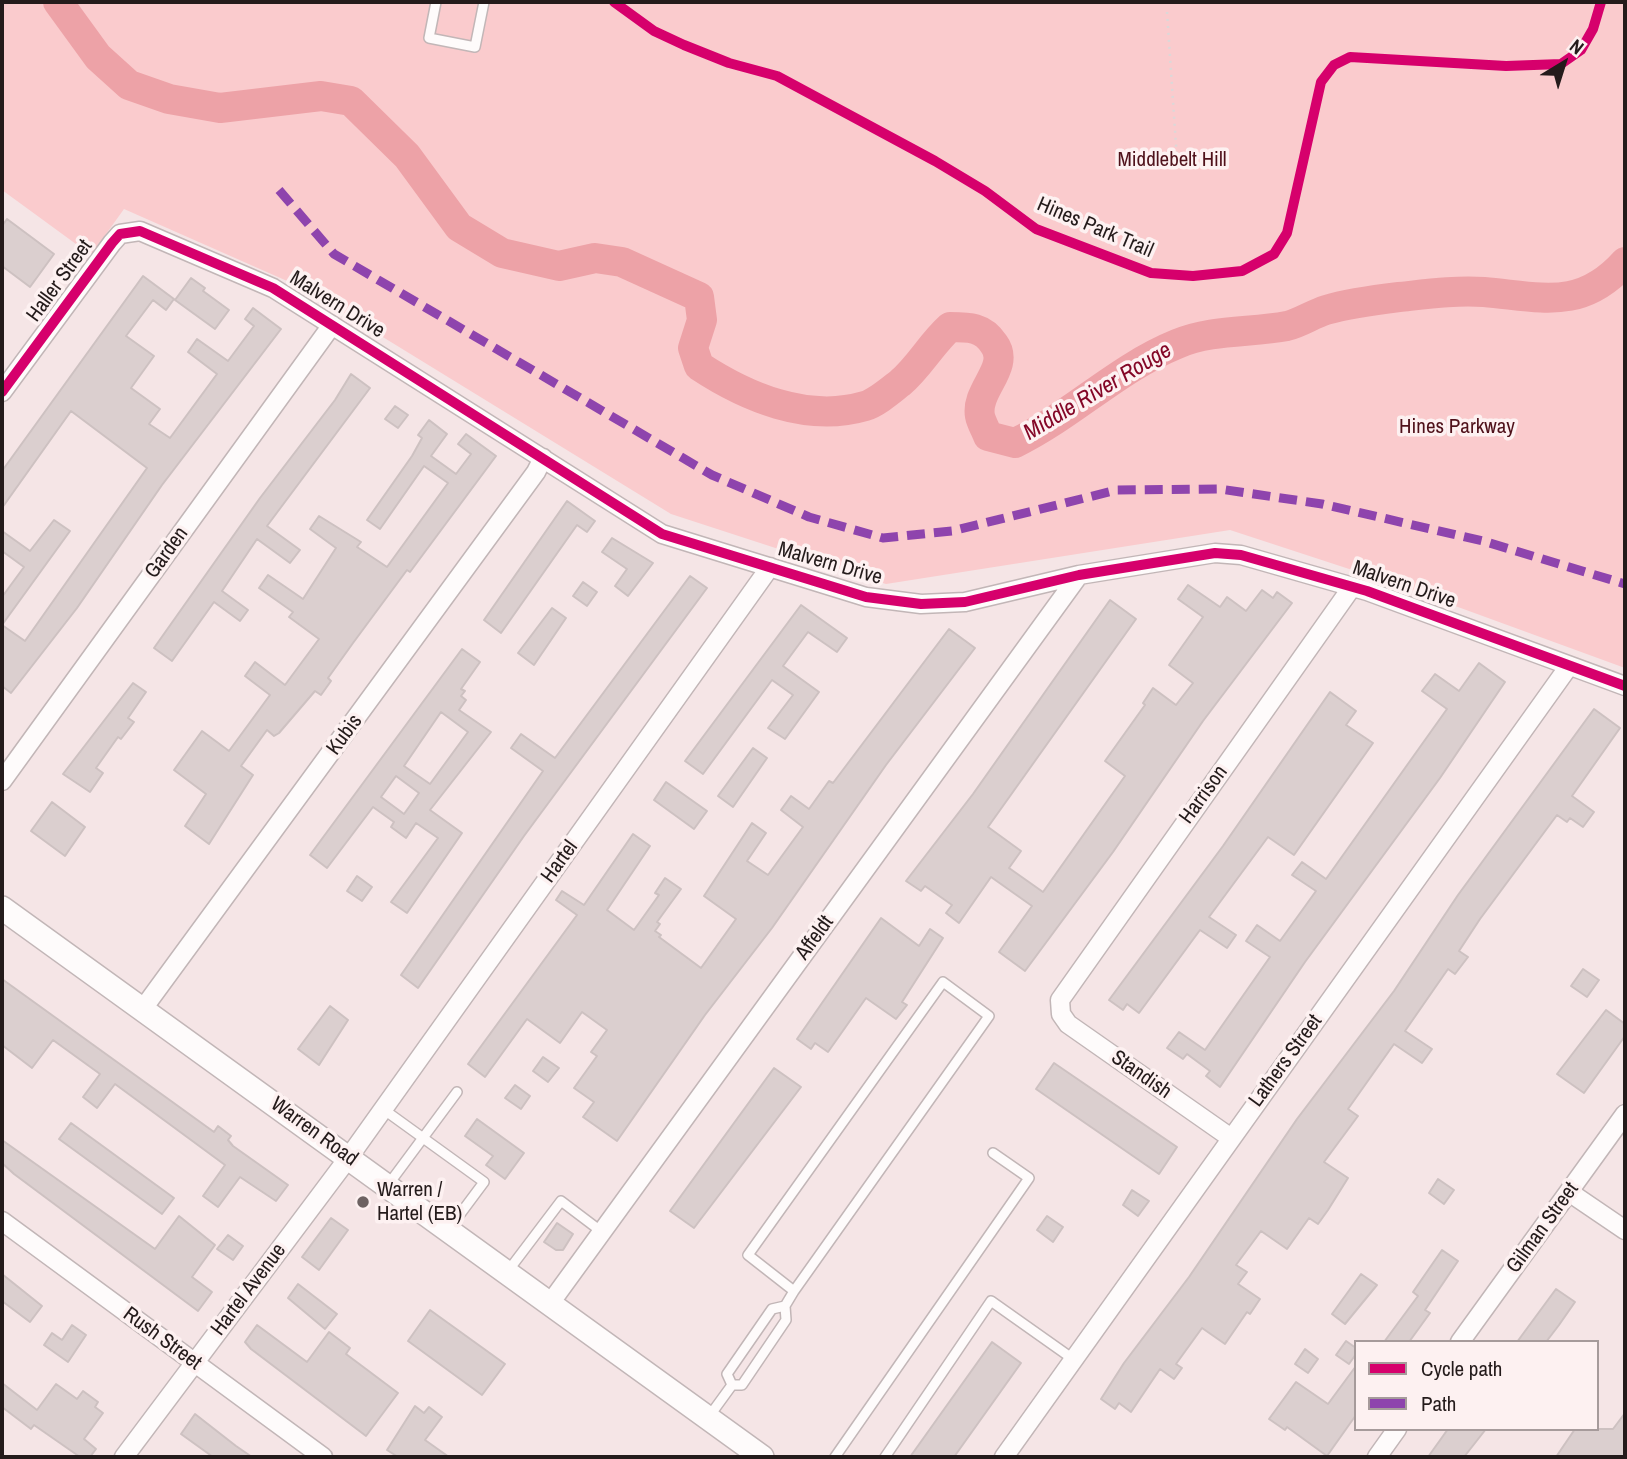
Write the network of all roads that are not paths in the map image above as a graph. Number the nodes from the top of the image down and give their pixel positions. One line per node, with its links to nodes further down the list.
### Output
1 (436, 2): 2 (lane)
2 (484, 2)
3 (127, 232): 4 (street, Malvern Drive); 5 (street, Haller Street)
4 (332, 325): 6 (street, Malvern Drive); 12 (street, Garden)
5 (2, 392)
6 (543, 458): 7 (street, Malvern Drive); 15 (street, Kubis)
7 (770, 567): 8 (street, Malvern Drive); 17 (street, Hartel)
8 (1079, 575): 9 (street, Malvern Drive); 28 (street, Affeldt)
9 (1352, 587): 10 (street, Malvern Drive); 14 (street, Harrison)
10 (1569, 666): 11 (street, Malvern Drive); 20 (street, Lathers Street)
11 (1625, 686)
12 (2, 780)
13 (2, 908): 15 (main road, Warren Road)
14 (1059, 1006): 20 (street, Standish)
15 (142, 1010): 22 (main road, Warren Road)
16 (457, 1091): 19 (lane)
17 (383, 1109): 19 (lane); 22 (street, Hartel)
18 (1625, 1114): 24 (street, Gilman Street)
19 (423, 1138): 23 (lane); 26 (lane)
20 (1231, 1138): 34 (street, Lathers Street)
21 (993, 1153): 42 (lane)
22 (349, 1157): 23 (main road, Warren Road); 35 (street, Hartel Avenue)
23 (388, 1185): 26 (main road, Warren Road)
24 (1570, 1192): 27 (street); 33 (street, Gilman Street)
25 (2, 1220): 35 (street, Rush Street)
26 (449, 1229): 29 (main road, Warren Road)
27 (1625, 1230)
28 (602, 1231): 29 (lane); 31 (street, Affeldt)
29 (508, 1271): 31 (main road, Warren Road)
30 (794, 1291): 30 (lane); 32 (lane)
31 (551, 1302): 37 (main road, Warren Road)
32 (785, 1306): 36 (lane); 36 (lane)
33 (1461, 1340)
34 (1073, 1359): 43 (lane); 44 (street, Lathers Street)
35 (194, 1363): 39 (street, Hartel Avenue); 40 (street, Rush Street)
36 (732, 1385): 37 (lane)
37 (708, 1418): 41 (main road, Warren Road)
38 (1396, 1431): 45 (street)
39 (124, 1457)
40 (323, 1457)
41 (762, 1457)
42 (835, 1457)
43 (885, 1457)
44 (1004, 1457)
45 (1377, 1457)

